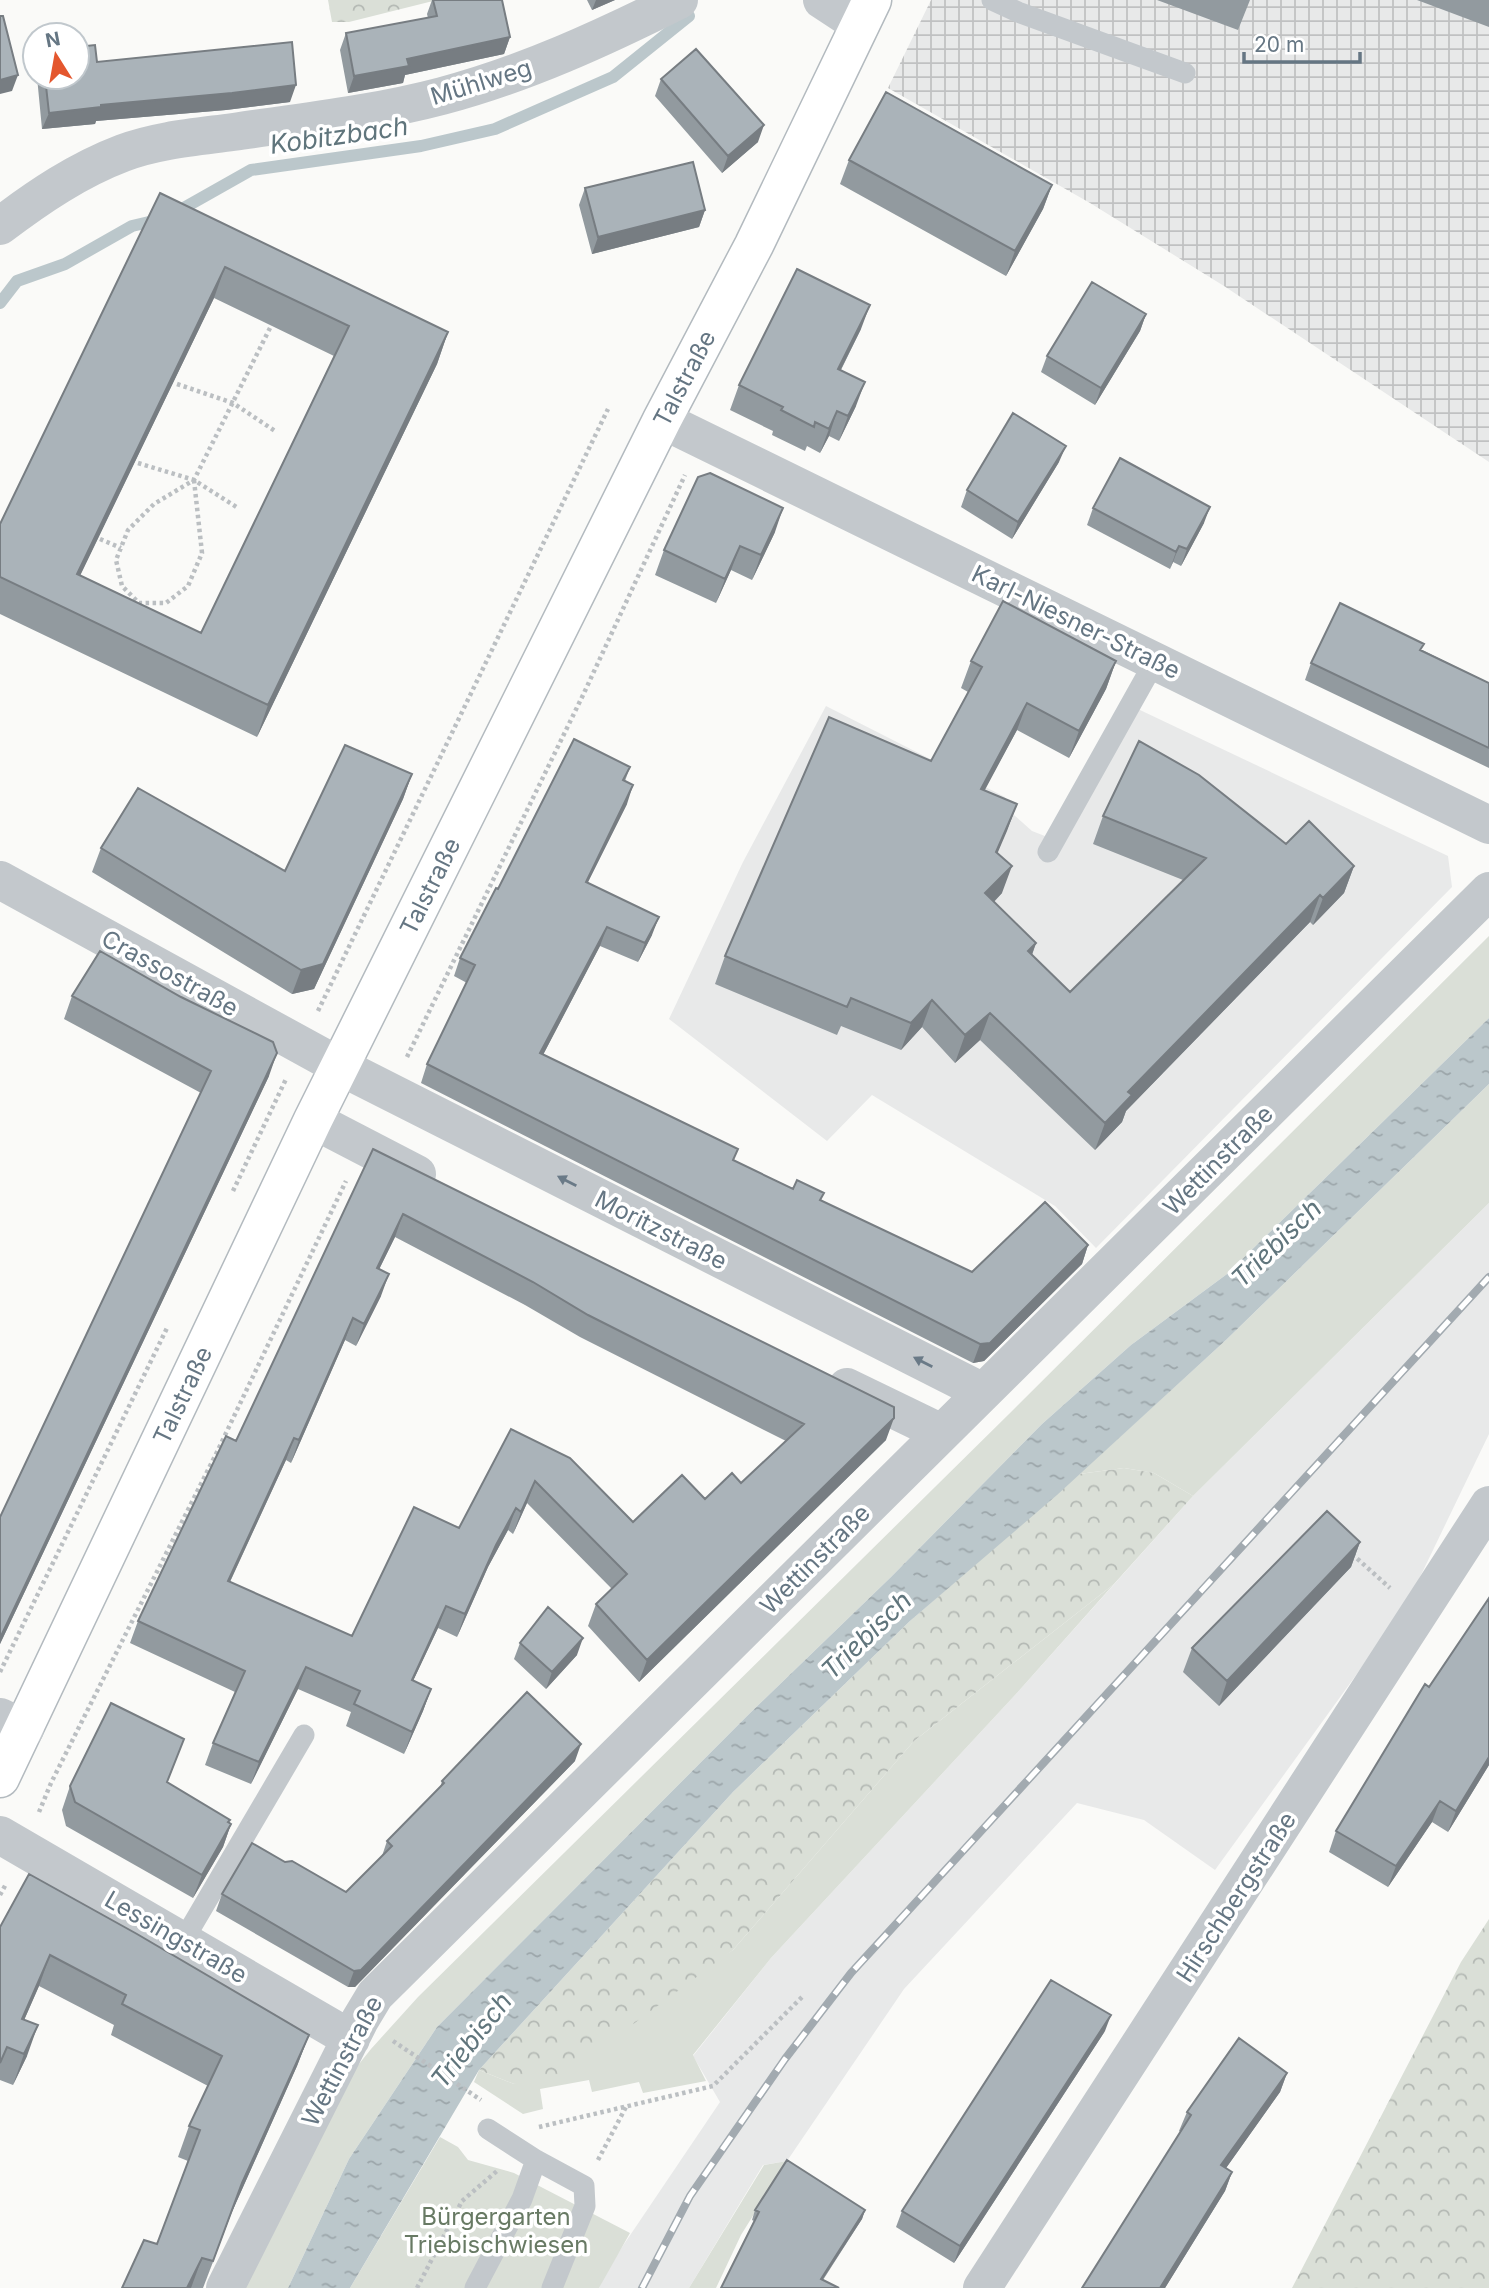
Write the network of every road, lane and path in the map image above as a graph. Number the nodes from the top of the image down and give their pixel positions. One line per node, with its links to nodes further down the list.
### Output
1 (679, 0): 6 (street, Mühlweg)
2 (822, 0): 4 (street)
3 (992, 0): 5 (lane)
4 (866, 13): 10 (main road, Talstraße)
5 (1185, 73)
6 (0, 226)
7 (271, 326): 9 (path)
8 (177, 384): 9 (path)
9 (233, 402): 11 (path); 13 (path)
10 (662, 420): 17 (street, Karl-Niesner-Straße); 22 (main road, Talstraße)
11 (275, 431)
12 (138, 463): 13 (path)
13 (194, 480): 14 (path); 16 (path); 16 (path)
14 (237, 508)
15 (100, 539): 16 (path)
16 (121, 548)
17 (1155, 661): 18 (street, Karl-Niesner-Straße); 19 (lane)
18 (1489, 824)
19 (1048, 852)
20 (0, 880): 22 (street, Crassostraße)
21 (1489, 891): 26 (street, Wettinstraße)
22 (340, 1066): 23 (main road, Talstraße); 26 (street, Moritzstraße, one-way to 22)
23 (313, 1120): 24 (street); 31 (main road, Talstraße)
24 (444, 1188)
25 (817, 1372): 27 (street)
26 (984, 1392): 27 (street, Wettinstraße)
27 (942, 1433): 37 (street, Wettinstraße)
28 (1489, 1505): 48 (street, Hirschbergstraße)
29 (1346, 1548): 30 (path)
30 (1380, 1579)
31 (12, 1723): 33 (main road, Talstraße)
32 (304, 1735): 35 (lane)
33 (0, 1779)
34 (0, 1835): 35 (street, Lessingstraße)
35 (183, 1941): 37 (street, Lessingstraße)
36 (803, 1996): 39 (path)
37 (370, 2039): 38 (path); 44 (street, Wettinstraße)
38 (489, 2105)
39 (627, 2105): 40 (path); 43 (path)
40 (532, 2128)
41 (488, 2129): 42 (lane)
42 (530, 2156): 43 (lane); 45 (path); 46 (lane)
43 (584, 2186): 47 (lane)
44 (225, 2288)
45 (417, 2288)
46 (475, 2288)
47 (552, 2288)
48 (982, 2288)

